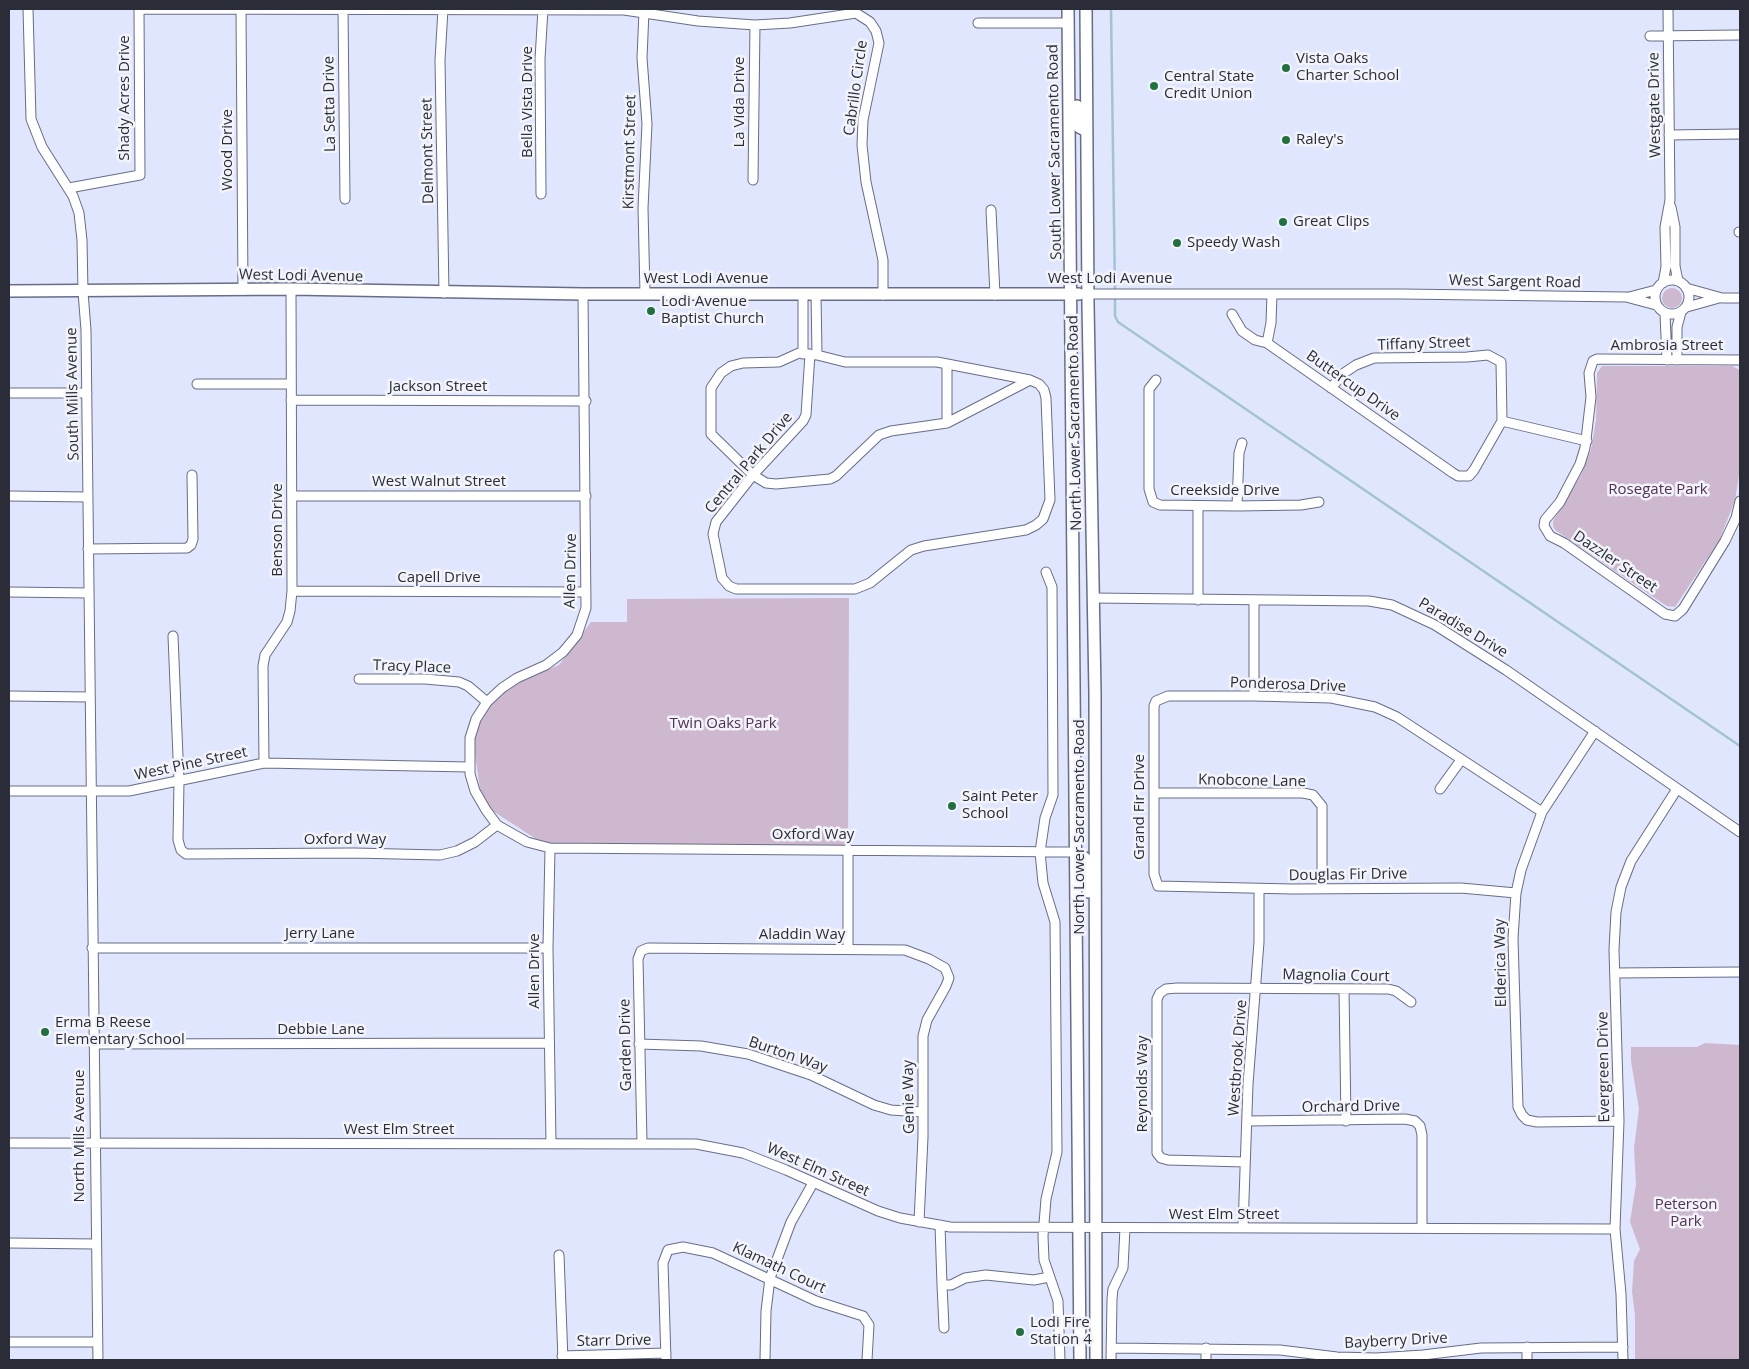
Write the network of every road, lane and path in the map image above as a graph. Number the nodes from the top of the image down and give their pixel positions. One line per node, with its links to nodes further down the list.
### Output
1 (28, 9): 22 (street, South Mills Avenue)
2 (139, 9): 3 (street, Cabrillo Circle); 22 (street, Shady Acres Drive)
3 (241, 9): 4 (street, Cabrillo Circle); 31 (street, Wood Drive)
4 (343, 9): 5 (street, Cabrillo Circle); 24 (street, La Setta Drive)
5 (443, 9): 6 (street, Cabrillo Circle); 35 (street, Delmont Street)
6 (543, 9): 10 (street, Cabrillo Circle); 23 (street, Bella Vista Drive)
7 (1068, 9): 12 (main road, South Lower Sacramento Road)
8 (1086, 9): 18 (main road, South Lower Sacramento Road)
9 (1668, 9): 16 (street, Westgate Drive)
10 (644, 11): 13 (street, Cabrillo Circle); 37 (street, Kirstmont Street)
11 (978, 23): 12 (street)
12 (1068, 23): 17 (main road, South Lower Sacramento Road)
13 (755, 25): 21 (street, La Vida Drive); 44 (street, Cabrillo Circle)
14 (1740, 35): 16 (street)
15 (1650, 36): 16 (street)
16 (1668, 36): 20 (street, Westgate Drive)
17 (1069, 46): 18 (main road); 40 (main road, South Lower Sacramento Road)
18 (1087, 131): 41 (main road, South Lower Sacramento Road)
19 (1740, 134): 20 (street)
20 (1669, 135): 25 (street, Westgate Drive)
21 (754, 180)
22 (69, 188): 34 (street, South Mills Avenue)
23 (541, 194)
24 (345, 199)
25 (1670, 200): 27 (street, Westgate Drive); 28 (street, Westgate Drive)
26 (991, 210): 45 (street)
27 (1678, 281): 28 (street); 29 (street)
28 (1663, 282): 32 (street)
29 (1686, 288): 47 (street); 50 (street)
30 (291, 289): 31 (main road, West Lodi Avenue); 35 (main road, West Lodi Avenue); 62 (street, Benson Drive)
31 (242, 290): 34 (main road, West Lodi Avenue)
32 (1656, 290): 46 (street, West Sargent Road); 49 (street)
33 (9, 291): 34 (main road, West Lodi Avenue)
34 (83, 292): 65 (street, South Mills Avenue)
35 (444, 292): 36 (main road, West Lodi Avenue)
36 (583, 294): 37 (main road, West Lodi Avenue); 67 (street, Allen Drive)
37 (645, 294): 38 (main road, West Lodi Avenue)
38 (803, 294): 39 (main road, West Lodi Avenue); 54 (street, Central Park Drive)
39 (816, 294): 44 (main road, West Lodi Avenue); 54 (street, Central Park Drive)
40 (1071, 294): 41 (main road, West Lodi Avenue); 45 (main road, West Lodi Avenue); 84 (main road, North Lower Sacramento Road)
41 (1088, 294): 42 (street, West Lodi Avenue); 90 (main road, North Lower Sacramento Road)
42 (1272, 294): 43 (street, West Lodi Avenue); 53 (street)
43 (1402, 294): 46 (street, West Sargent Road)
44 (883, 295): 45 (main road, West Lodi Avenue)
45 (995, 295)
46 (1626, 298): 49 (street, West Sargent Road)
47 (1722, 298): 48 (street); 50 (street)
48 (1740, 298)
49 (1656, 305): 52 (street)
50 (1684, 310): 52 (street); 56 (street)
51 (1232, 314): 53 (street, Buttercup Drive)
52 (1665, 314): 55 (street)
53 (1266, 343): 63 (street, Buttercup Drive)
54 (810, 354): 58 (street); 73 (street, Central Park Drive); 73 (street)
55 (1667, 360): 56 (street, Ambrosia Street); 70 (street, Ambrosia Street)
56 (1677, 360): 57 (street, Ambrosia Street)
57 (1740, 360)
58 (947, 364): 59 (street); 69 (street)
59 (1030, 380): 69 (street); 73 (street, Central Park Drive)
60 (1156, 380): 80 (street, Creekside Drive)
61 (197, 384): 62 (street)
62 (290, 384): 66 (street, Benson Drive)
63 (1331, 388): 68 (street, Buttercup Drive); 68 (street, Tiffany Street)
64 (9, 392): 65 (street)
65 (87, 393): 77 (street, South Mills Avenue)
66 (291, 400): 67 (street, Jackson Street); 75 (street, Benson Drive)
67 (586, 401): 76 (street, Allen Drive)
68 (1502, 421): 70 (street)
69 (947, 423): 73 (street)
70 (1587, 441): 82 (street, Dazzler Street)
71 (1242, 443): 81 (street)
72 (192, 475): 83 (street)
73 (753, 475)
74 (9, 496): 77 (street)
75 (292, 496): 76 (street, West Walnut Street); 86 (street, Benson Drive)
76 (586, 496): 88 (street, Allen Drive)
77 (88, 497): 83 (street, South Mills Avenue)
78 (1740, 501): 82 (street)
79 (1319, 502): 81 (street, Creekside Drive)
80 (1198, 506): 81 (street, Creekside Drive); 91 (street)
81 (1237, 506)
82 (1739, 516)
83 (88, 549): 89 (street, South Mills Avenue)
84 (1074, 565): 90 (main road); 116 (main road, North Lower Sacramento Road)
85 (1046, 572): 115 (street)
86 (292, 591): 88 (street, Capell Drive); 102 (street, Benson Drive)
87 (9, 592): 89 (street)
88 (586, 592): 98 (street, Allen Drive)
89 (89, 593): 97 (street, South Mills Avenue)
90 (1093, 598): 91 (street, Paradise Drive); 121 (main road, North Lower Sacramento Road)
91 (1198, 600): 92 (street, Paradise Drive)
92 (1254, 601): 96 (street); 100 (street, Paradise Drive)
93 (174, 636): 104 (street)
94 (360, 679): 98 (street, Tracy Place)
95 (9, 696): 97 (street)
96 (1254, 696): 99 (street, Ponderosa Drive); 101 (street, Ponderosa Drive)
97 (90, 697): 108 (street, South Mills Avenue)
98 (487, 702): 103 (street, Allen Drive)
99 (1155, 704): 109 (street, Grand Fir Drive)
100 (1595, 731): 106 (street, Paradise Drive); 110 (street, Elderica Way)
101 (1461, 760): 105 (street); 110 (street, Ponderosa Drive)
102 (264, 763): 103 (street, West Pine Street); 104 (street, West Pine Street)
103 (469, 766): 111 (street, Allen Drive)
104 (179, 781): 108 (street, West Pine Street); 111 (street, Oxford Way)
105 (1440, 789)
106 (1677, 789): 112 (street, Paradise Drive); 126 (street, Evergreen Drive)
107 (9, 791): 108 (street, West Pine Street)
108 (90, 792): 122 (street, North Mills Avenue)
109 (1154, 793): 117 (street, Grand Fir Drive); 118 (street, Knobcone Lane)
110 (1542, 812): 120 (street, Elderica Way)
111 (497, 824): 113 (street, Allen Drive)
112 (1740, 832)
113 (550, 848): 114 (street, Oxford Way); 123 (street, Allen Drive)
114 (848, 849): 115 (street, Oxford Way); 124 (street)
115 (1040, 852): 116 (street, Oxford Way); 148 (street)
116 (1076, 852): 121 (main road); 149 (main road, North Lower Sacramento Road)
117 (1180, 888): 119 (street, Douglas Fir Drive)
118 (1322, 888): 119 (street, Douglas Fir Drive); 120 (street, Douglas Fir Drive)
119 (1259, 889): 129 (street, Westbrook Drive)
120 (1516, 893): 139 (street, Elderica Way)
121 (1096, 935): 153 (main road, North Lower Sacramento Road)
122 (92, 948): 123 (street, Jerry Lane); 134 (street, North Mills Avenue)
123 (548, 948): 133 (street, Allen Drive)
124 (848, 948): 125 (street, Aladdin Way); 128 (street, Aladdin Way)
125 (644, 950): 135 (street, Garden Drive)
126 (1615, 972): 127 (street); 139 (street, Evergreen Drive)
127 (1740, 972)
128 (949, 978): 136 (street, Genie Way)
129 (1256, 989): 130 (street, Magnolia Court); 131 (street, Magnolia Court); 137 (street, Westbrook Drive)
130 (1344, 989): 132 (street, Magnolia Court); 138 (street)
131 (1160, 993): 144 (street, Reynolds Way)
132 (1411, 1002)
133 (549, 1043): 134 (street, Debbie Lane); 142 (street, Allen Drive)
134 (93, 1044): 143 (street, North Mills Avenue)
135 (639, 1044): 136 (street, Burton Way); 140 (street, Garden Drive)
136 (922, 1112): 146 (street, Genie Way)
137 (1248, 1121): 138 (street, Orchard Drive); 144 (street, Westbrook Drive)
138 (1346, 1121): 152 (street, Orchard Drive)
139 (1619, 1121): 154 (street, Evergreen Drive)
140 (642, 1142): 142 (street, West Elm Street); 145 (street, West Elm Street)
141 (9, 1143): 143 (street, West Elm Street)
142 (551, 1144): 143 (street, West Elm Street)
143 (94, 1145): 156 (street, North Mills Avenue)
144 (1245, 1162): 151 (street, Westbrook Drive)
145 (813, 1183): 146 (street, West Elm Street); 159 (street)
146 (919, 1222): 147 (street, West Elm Street)
147 (940, 1226): 148 (street, West Elm Street); 160 (street)
148 (1043, 1227): 149 (street, West Elm Street); 158 (street)
149 (1079, 1228): 153 (street, West Elm Street); 174 (main road, North Lower Sacramento Road)
150 (1125, 1228): 151 (street, West Elm Street); 153 (street, West Elm Street); 166 (street)
151 (1243, 1228): 152 (street, West Elm Street)
152 (1422, 1228): 154 (street, West Elm Street)
153 (1095, 1229): 175 (main road, North Lower Sacramento Road)
154 (1615, 1229): 165 (street, Evergreen Drive)
155 (9, 1243): 156 (street)
156 (96, 1244): 163 (street, North Mills Avenue)
157 (559, 1256): 169 (street)
158 (1049, 1277): 160 (street); 173 (street)
159 (770, 1278): 168 (street, Klamath Court); 171 (street); 172 (street, Klamath Court)
160 (942, 1285): 161 (street)
161 (944, 1328)
162 (9, 1342): 163 (street)
163 (98, 1342): 170 (street, North Mills Avenue)
164 (1528, 1347): 165 (street, Bayberry Drive); 167 (street, Bayberry Drive); 178 (street)
165 (1623, 1347): 179 (street, Evergreen Drive)
166 (1111, 1348): 167 (street, Bayberry Drive); 176 (street)
167 (1206, 1348): 177 (street)
168 (666, 1357): 169 (street, Starr Drive)
169 (563, 1358)
170 (98, 1360)
171 (765, 1360)
172 (867, 1360)
173 (1060, 1360)
174 (1080, 1360)
175 (1096, 1360)
176 (1111, 1360)
177 (1206, 1360)
178 (1527, 1360)
179 (1623, 1360)

